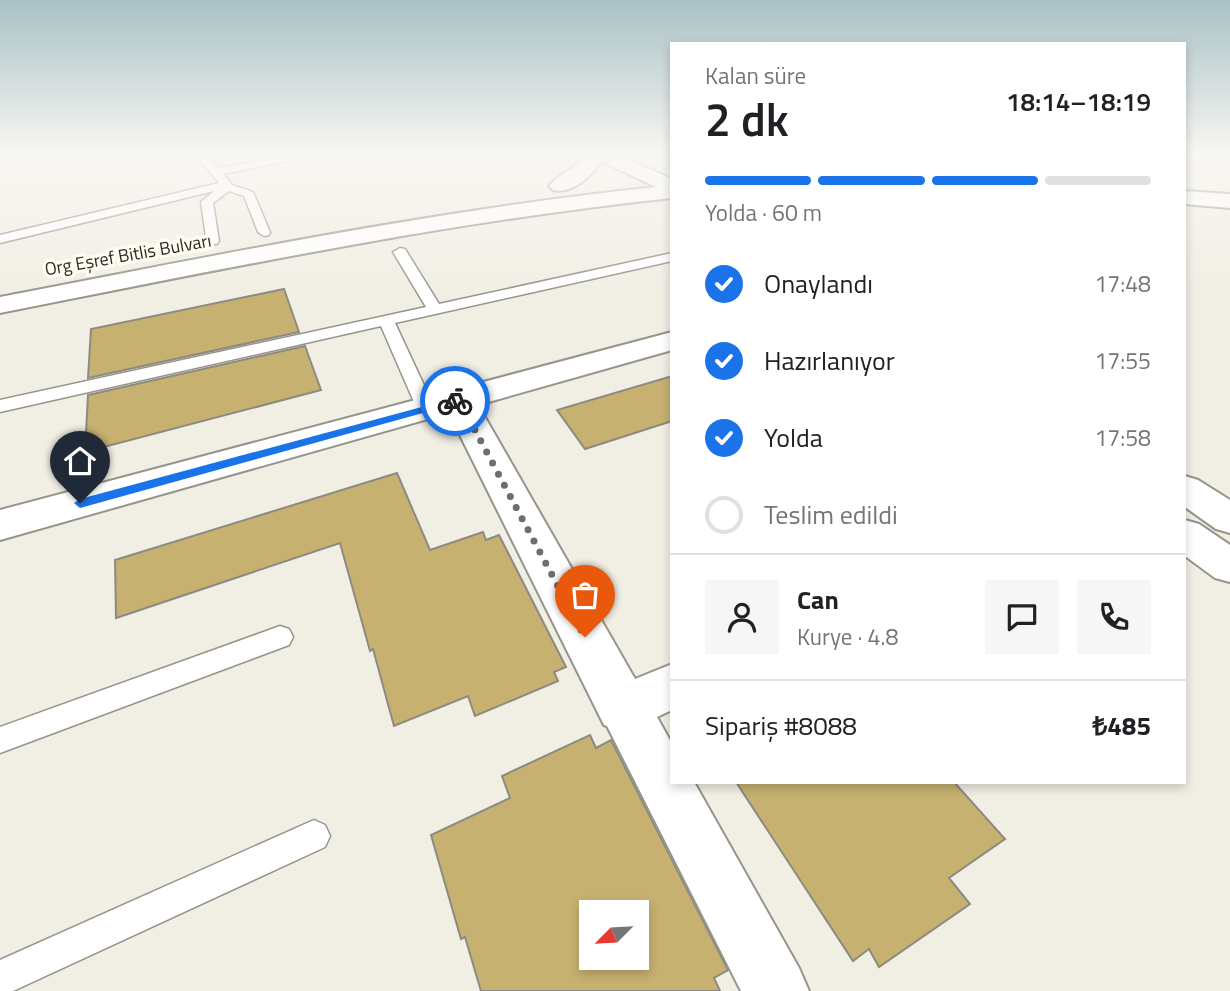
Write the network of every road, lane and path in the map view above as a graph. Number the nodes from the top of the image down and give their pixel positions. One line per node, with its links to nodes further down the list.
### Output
1 (157, 202): 9 (lane)
2 (207, 202): 10 (lane)
3 (252, 202): 8 (lane)
4 (435, 202): 8 (main road, Org Eşref Bitlis Bulvarı)
5 (580, 202): 14 (main road)
6 (648, 202): 7 (main road)
7 (670, 208)
8 (264, 232): 10 (main road, Org Eşref Bitlis Bulvarı)
9 (0, 239)
10 (212, 241): 11 (main road, Org Eşref Bitlis Bulvarı)
11 (186, 246)
12 (400, 252): 15 (lane)
13 (670, 257): 15 (lane)
14 (0, 305)
15 (435, 310): 16 (lane)
16 (386, 321): 18 (lane); 19 (lane)
17 (670, 342): 18 (main road)
18 (442, 405): 22 (main road); 27 (main road)
19 (0, 406)
20 (1186, 490): 21 (main road)
21 (1230, 519)
22 (0, 525)
23 (1186, 536): 24 (main road)
24 (1230, 566)
25 (280, 637): 28 (lane)
26 (670, 687): 27 (main road)
27 (622, 709): 31 (main road)
28 (0, 740)
29 (314, 836): 30 (lane)
30 (0, 978)
31 (776, 991)

